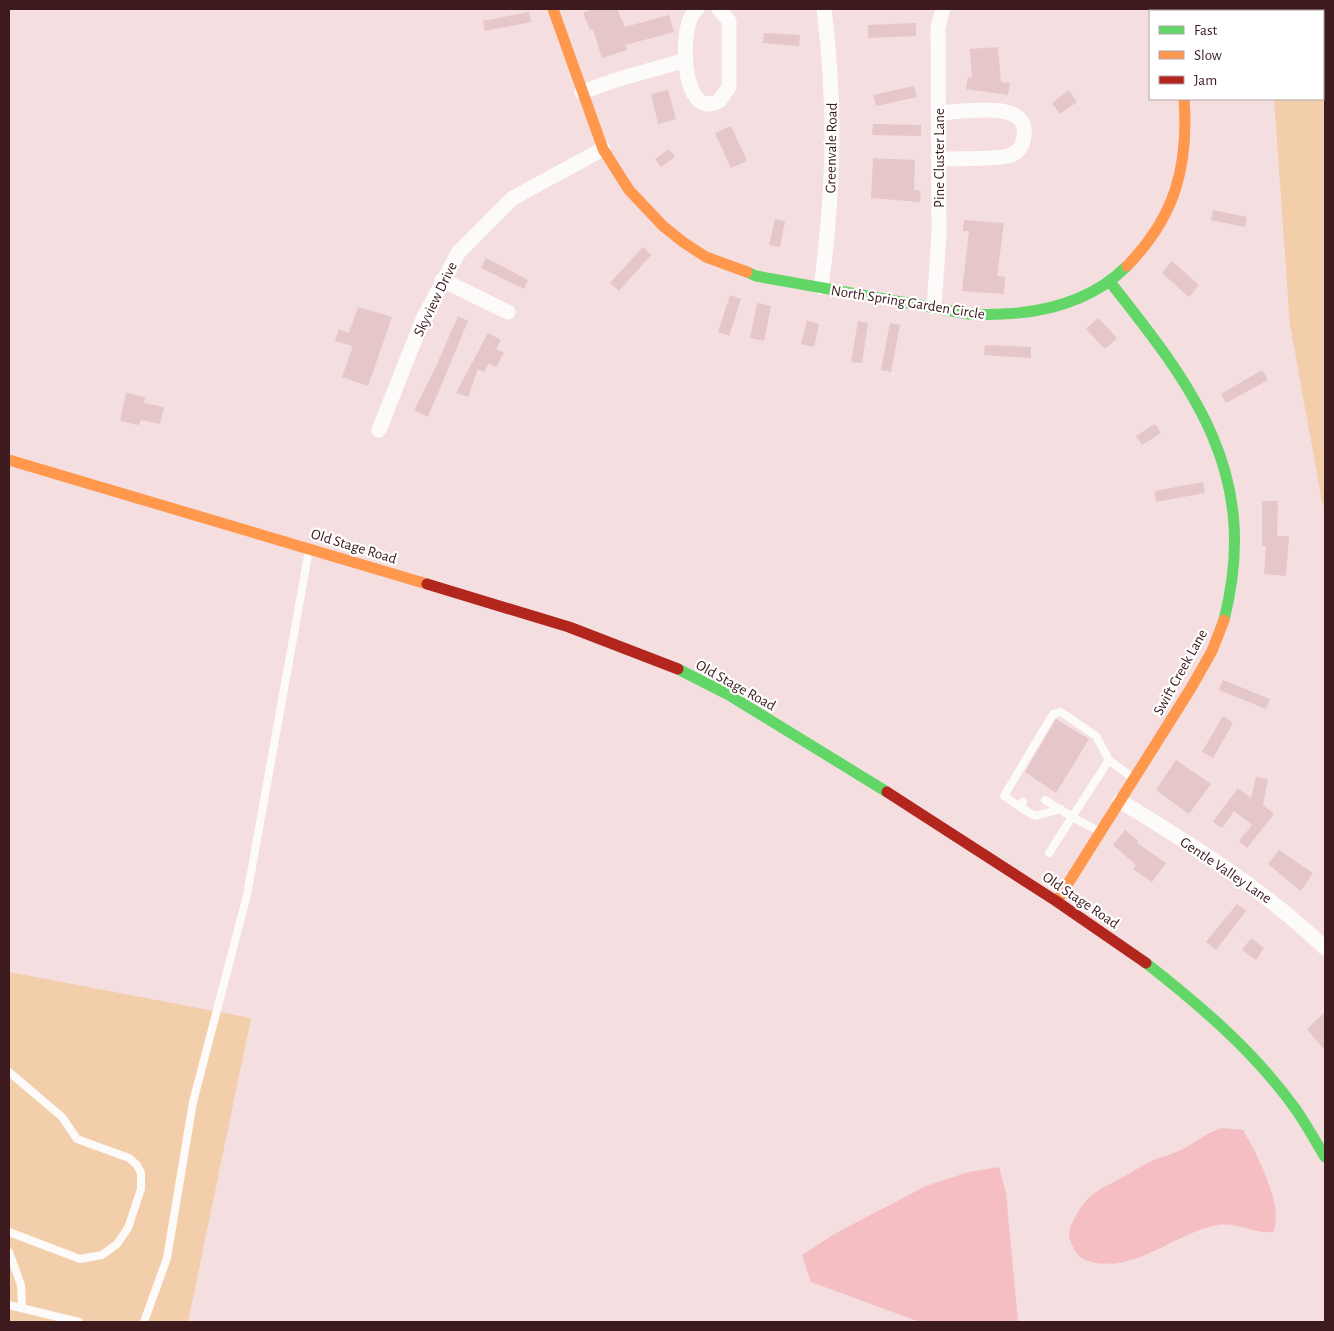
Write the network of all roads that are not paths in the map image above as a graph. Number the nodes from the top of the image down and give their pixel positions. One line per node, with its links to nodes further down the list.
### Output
1 (553, 9): 7 (street, North Spring Garden Circle)
2 (697, 9): 6 (street)
3 (719, 9): 6 (street)
4 (824, 9): 14 (street, Greenvale Road)
5 (943, 9): 9 (street, Pine Cluster Lane)
6 (686, 60): 7 (street)
7 (582, 92): 10 (street, North Spring Garden Circle)
8 (1184, 100): 13 (street, North Spring Garden Circle)
9 (939, 113): 11 (street, Pine Cluster Lane); 11 (street)
10 (603, 149): 12 (street, Skyview Drive); 14 (street, North Spring Garden Circle)
11 (939, 159): 15 (street, Pine Cluster Lane)
12 (442, 280): 16 (street); 17 (street, Skyview Drive)
13 (1110, 282): 15 (street, North Spring Garden Circle); 21 (street, Swift Creek Lane)
14 (821, 288): 15 (street, North Spring Garden Circle)
15 (934, 307)
16 (508, 312)
17 (378, 430)
18 (9, 460): 19 (street, Old Stage Road)
19 (310, 548): 28 (street, Old Stage Road); 37 (lane)
20 (1109, 760): 21 (lane); 24 (lane); 25 (lane)
21 (1134, 779): 23 (street, Swift Creek Lane)
22 (1045, 800): 24 (lane)
23 (1120, 801): 26 (street, Swift Creek Lane); 29 (street, Gentle Valley Lane)
24 (1061, 809): 25 (lane)
25 (1072, 817): 26 (lane); 27 (lane)
26 (1101, 832): 28 (street, Swift Creek Lane)
27 (1049, 853)
28 (1057, 901): 31 (street, Old Stage Road)
29 (1325, 948)
30 (9, 1072): 32 (lane)
31 (1325, 1157)
32 (9, 1232)
33 (9, 1252): 35 (lane)
34 (9, 1305): 35 (lane)
35 (22, 1308): 36 (lane)
36 (79, 1322)
37 (144, 1322)

